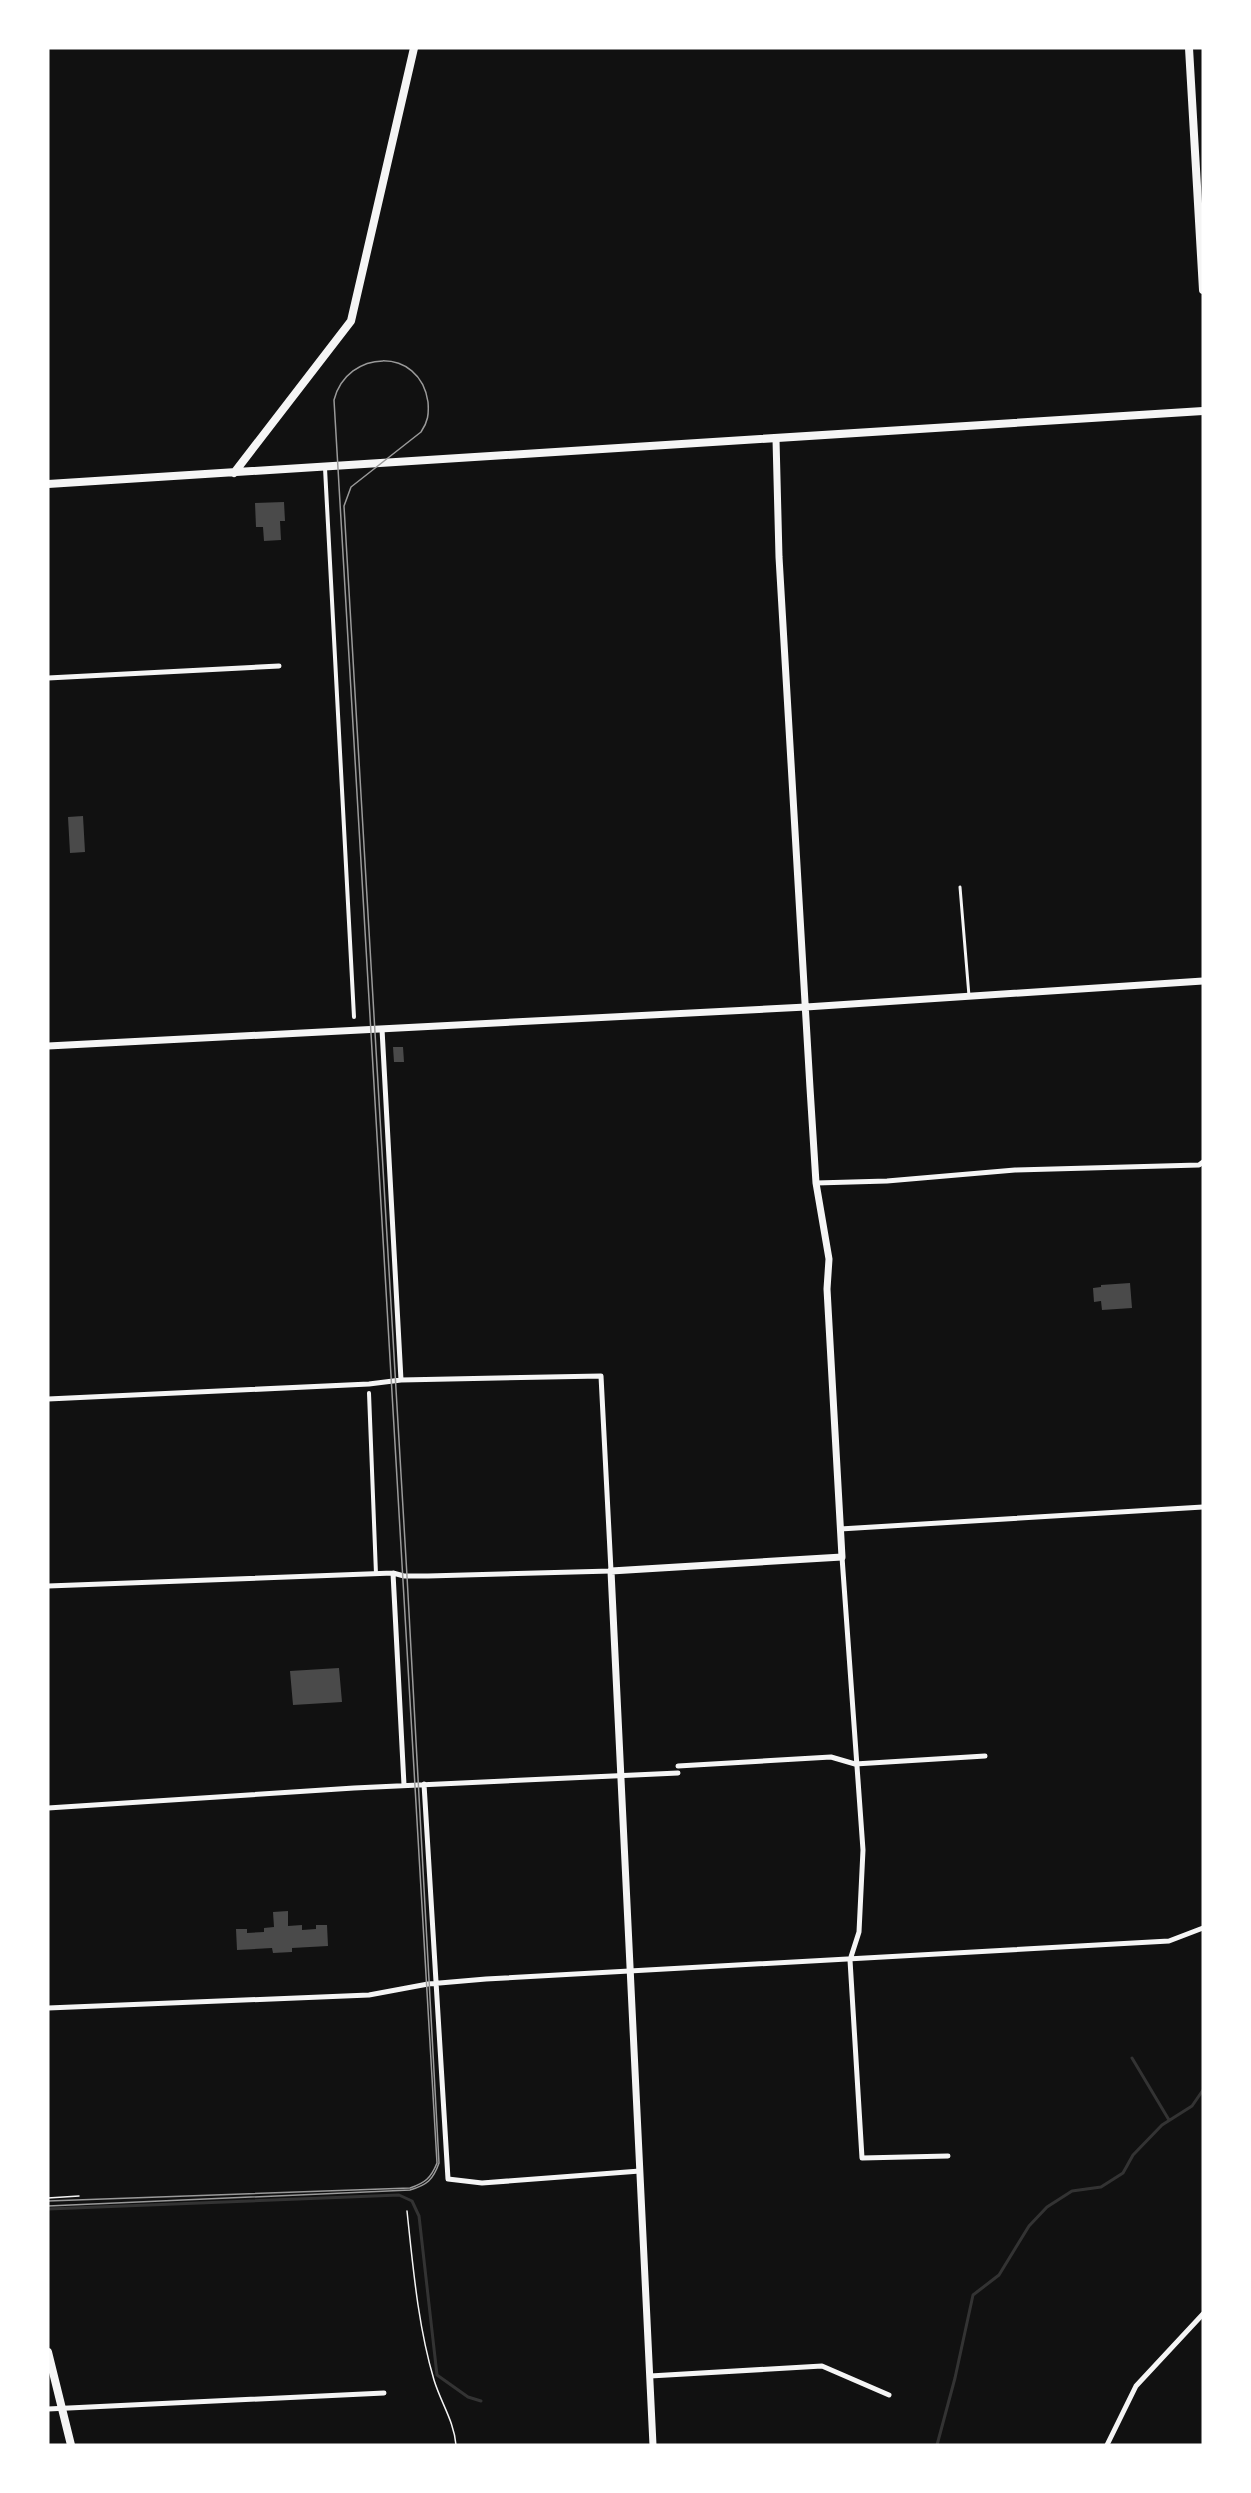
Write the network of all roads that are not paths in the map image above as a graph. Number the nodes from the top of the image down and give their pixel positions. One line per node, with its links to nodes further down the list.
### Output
1 (414, 48): 7 (main road)
2 (1189, 48): 3 (main road)
3 (1203, 290)
4 (1203, 411): 5 (main road)
5 (776, 439): 6 (main road); 14 (street)
6 (325, 468): 7 (main road); 15 (street)
7 (234, 473): 8 (main road)
8 (48, 484)
9 (279, 666): 10 (street)
10 (48, 678)
11 (960, 887): 13 (lane)
12 (1203, 981): 13 (street)
13 (969, 996): 14 (street)
14 (806, 1007): 16 (street); 19 (street)
15 (354, 1017)
16 (382, 1029): 17 (street); 20 (street)
17 (48, 1046)
18 (1201, 1163): 19 (street)
19 (816, 1183): 24 (street)
20 (401, 1380): 22 (street); 26 (street)
21 (369, 1393): 28 (street)
22 (48, 1399)
23 (1203, 1508): 24 (street)
24 (840, 1529): 25 (street)
25 (842, 1557): 26 (street); 31 (street)
26 (611, 1571): 27 (street); 34 (street)
27 (393, 1573): 28 (street); 36 (street)
28 (376, 1574): 29 (street)
29 (48, 1586)
30 (985, 1756): 31 (street)
31 (855, 1764): 32 (street); 39 (street)
32 (678, 1766)
33 (678, 1773): 34 (street)
34 (621, 1775): 35 (street); 40 (street)
35 (424, 1784): 36 (street); 41 (street)
36 (404, 1785): 37 (street)
37 (48, 1808)
38 (1203, 1928): 39 (street)
39 (850, 1960): 40 (street); 43 (street)
40 (630, 1972): 41 (street); 44 (street)
41 (436, 1984): 42 (street); 44 (street)
42 (48, 2008)
43 (948, 2156)
44 (640, 2171): 47 (street)
45 (1203, 2314): 54 (street)
46 (48, 2352): 51 (main road)
47 (650, 2376): 49 (street); 53 (street)
48 (384, 2393): 51 (street)
49 (889, 2395)
50 (48, 2409): 51 (street)
51 (61, 2409): 52 (main road)
52 (71, 2445)
53 (653, 2445)
54 (1107, 2445)

